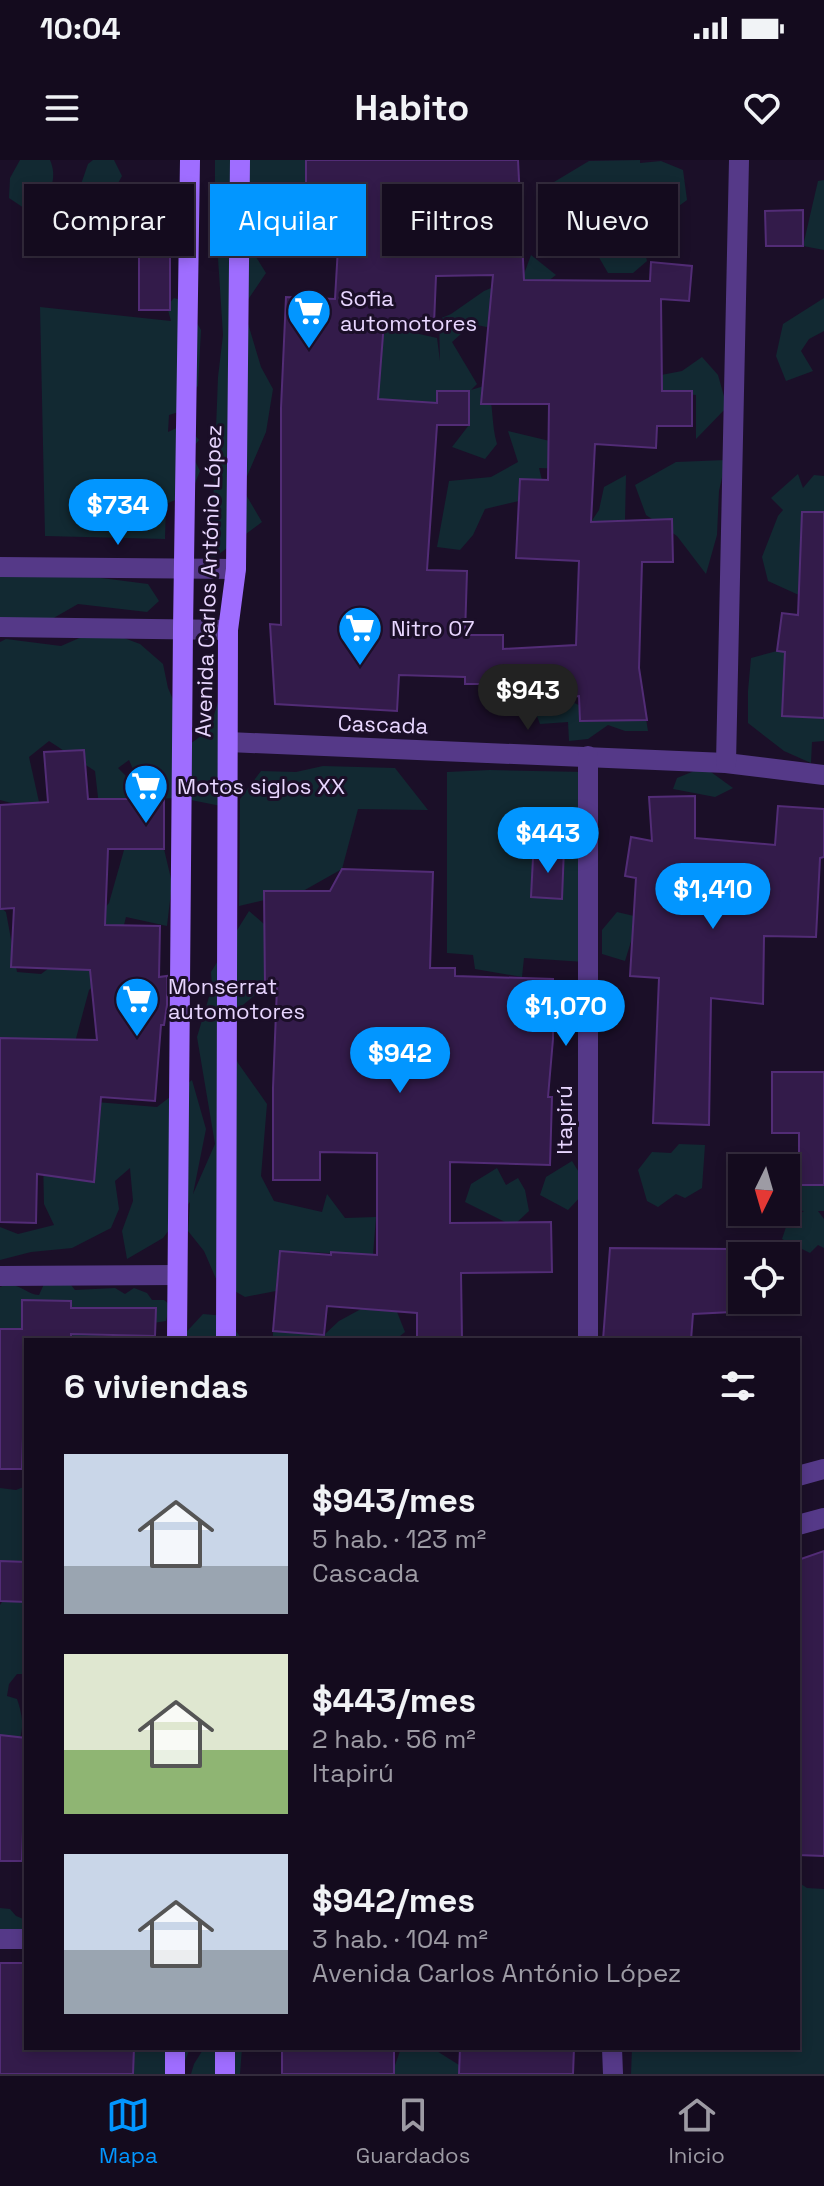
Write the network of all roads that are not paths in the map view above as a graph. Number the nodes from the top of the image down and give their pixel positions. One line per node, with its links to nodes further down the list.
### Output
1 (190, 160): 6 (main road, Avenida Carlos António López)
2 (240, 160): 5 (main road, Avenida Carlos António López)
3 (739, 160): 12 (street)
4 (0, 567): 6 (street)
5 (236, 569): 6 (street); 9 (main road, Avenida Carlos António López)
6 (183, 570): 8 (main road, Avenida Carlos António López)
7 (0, 627): 8 (street)
8 (183, 629): 9 (street); 14 (main road, Avenida Carlos António López)
9 (228, 630): 10 (main road, Avenida Carlos António López)
10 (228, 742): 11 (street, Cascada); 17 (main road, Avenida Carlos António López)
11 (588, 756): 12 (street, Cascada); 18 (street, Itapirú)
12 (726, 763): 13 (street, Cascada)
13 (824, 775)
14 (177, 1275): 15 (street); 16 (main road, Avenida Carlos António López)
15 (0, 1276)
16 (177, 1338)
17 (226, 1338)
18 (588, 1338)
19 (824, 1469): 20 (street)
20 (800, 1475)
21 (824, 1518): 22 (street)
22 (800, 1524)
23 (0, 1939): 24 (street)
24 (24, 1939)
25 (175, 2050): 28 (main road)
26 (225, 2050): 29 (main road)
27 (612, 2050): 30 (street)
28 (175, 2074)
29 (225, 2074)
30 (613, 2074)

